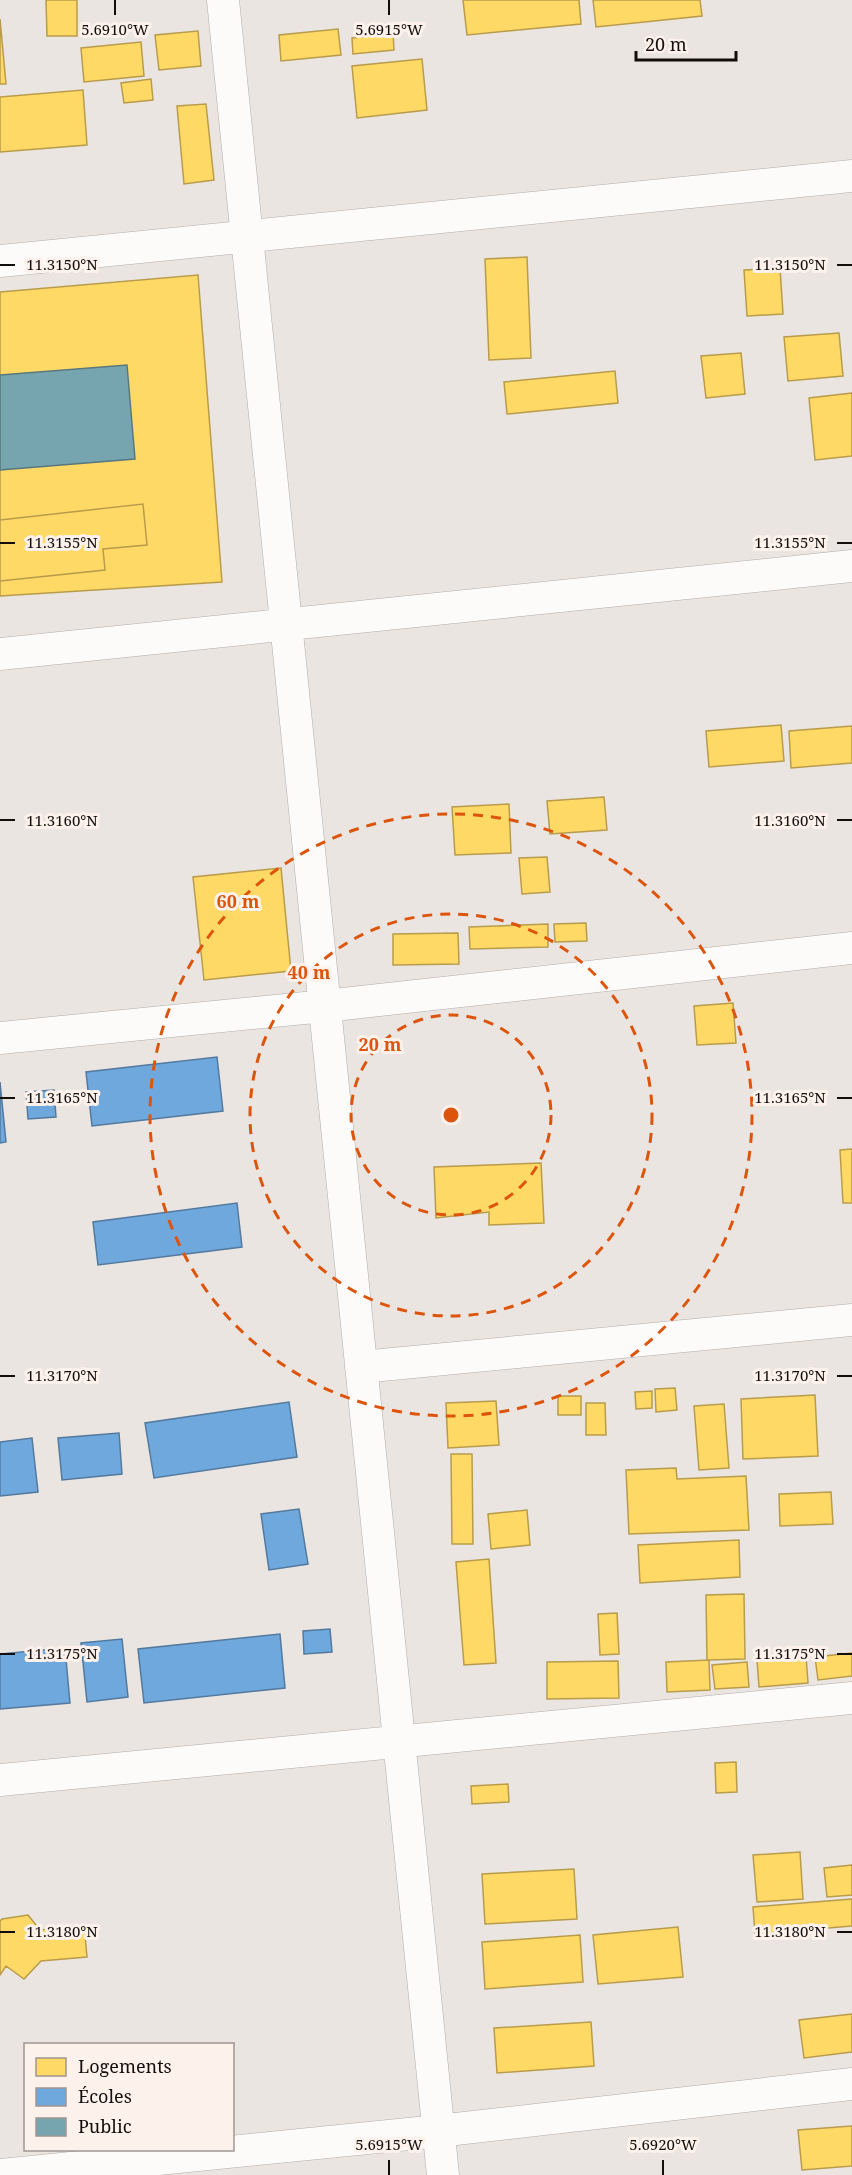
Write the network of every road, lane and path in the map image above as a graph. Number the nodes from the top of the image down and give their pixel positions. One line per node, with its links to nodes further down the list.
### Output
1 (224, 0): 3 (street)
2 (852, 176): 3 (street)
3 (247, 236): 4 (street); 6 (street)
4 (0, 261)
5 (852, 566): 6 (street)
6 (287, 626): 7 (street); 9 (street)
7 (0, 654)
8 (852, 948): 9 (street)
9 (325, 1006): 10 (street); 12 (street)
10 (0, 1038)
11 (852, 1320): 12 (street)
12 (362, 1367): 14 (street)
13 (852, 1698): 14 (street)
14 (399, 1740): 15 (street); 17 (street)
15 (0, 1780)
16 (852, 2084): 17 (street)
17 (438, 2131): 18 (street); 19 (street)
18 (0, 2175)
19 (443, 2175)

